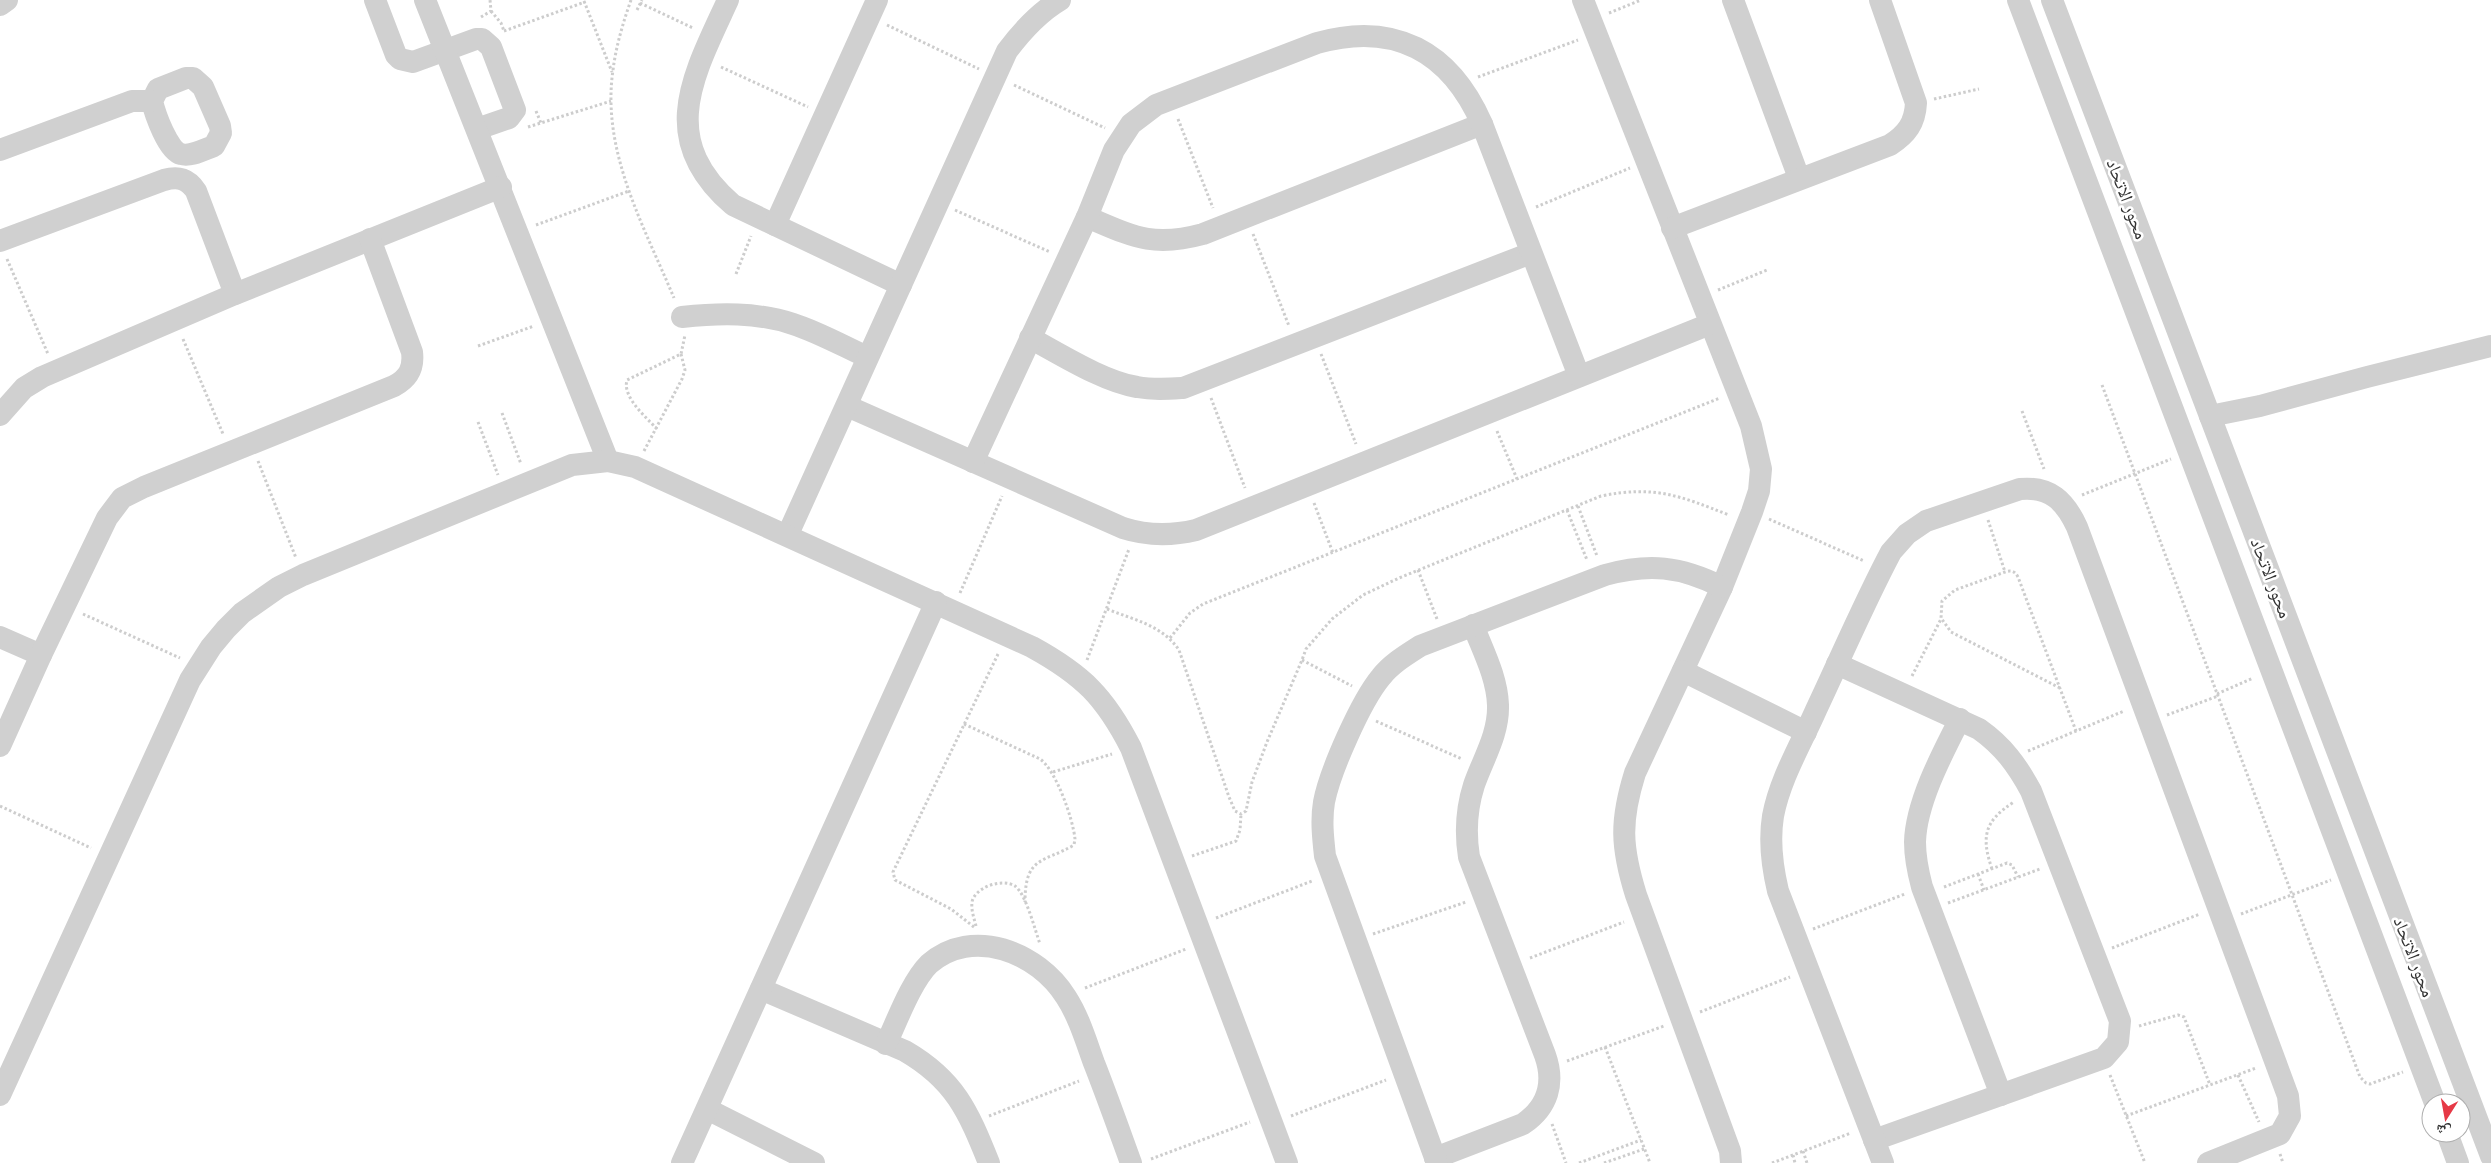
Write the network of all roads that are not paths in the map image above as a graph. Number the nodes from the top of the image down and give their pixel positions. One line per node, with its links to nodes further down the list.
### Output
1 (7, 0): 12 (street)
2 (375, 0): 13 (street)
3 (425, 0): 13 (street)
4 (728, 0): 23 (street)
5 (877, 0): 23 (street)
6 (1060, 0): 28 (street)
7 (1583, 0): 24 (street)
8 (1733, 0): 19 (street)
9 (1880, 0): 19 (street)
10 (2018, 0): 54 (street, محور الاتحاد)
11 (2052, 0): 38 (street, محور الاتحاد)
12 (0, 5)
13 (445, 50): 16 (street); 16 (street)
14 (152, 101): 17 (street); 18 (street); 18 (street)
15 (1482, 124): 22 (street); 22 (street); 27 (street)
16 (477, 129): 21 (street)
17 (0, 150)
18 (188, 155): 20 (street)
19 (1799, 178): 24 (street)
20 (183, 179): 26 (street); 29 (street)
21 (501, 187): 25 (street); 39 (street)
22 (1086, 217): 32 (street)
23 (767, 221): 28 (street)
24 (1672, 228): 31 (street)
25 (370, 239): 29 (street); 46 (street)
26 (2, 246)
27 (1531, 253): 32 (street); 35 (street)
28 (900, 285): 34 (street)
29 (235, 294): 37 (street)
30 (682, 317): 34 (street)
31 (1710, 324): 35 (street); 42 (street)
32 (1030, 338): 40 (street)
33 (2491, 346): 38 (street)
34 (867, 357): 36 (street)
35 (1579, 376): 40 (street)
36 (846, 406): 40 (street); 41 (street)
37 (0, 415)
38 (2210, 416): 60 (street, محور الاتحاد)
39 (608, 461): 41 (street); 55 (street)
40 (973, 462)
41 (788, 534): 43 (street)
42 (1722, 587): 44 (street); 48 (street)
43 (944, 606): 52 (street); 66 (street)
44 (1473, 625): 62 (street); 62 (street)
45 (0, 637): 46 (street)
46 (41, 655): 51 (street)
47 (1837, 664): 49 (street); 50 (street); 69 (street)
48 (1683, 671): 50 (street); 67 (street)
49 (1960, 719): 56 (street); 56 (street)
50 (1806, 732): 58 (street)
51 (0, 746)
52 (761, 989): 53 (street); 57 (street)
53 (886, 1044): 61 (street); 65 (street)
54 (2431, 1093)
55 (0, 1095)
56 (2001, 1095): 58 (street)
57 (707, 1109): 63 (street); 64 (street)
58 (1871, 1133): 68 (street)
59 (2451, 1143): 70 (street)
60 (2491, 1156)
61 (1141, 1161)
62 (1436, 1161)
63 (682, 1163)
64 (814, 1163)
65 (989, 1163)
66 (1287, 1163)
67 (1731, 1163)
68 (1882, 1163)
69 (2208, 1163)
70 (2458, 1163)

